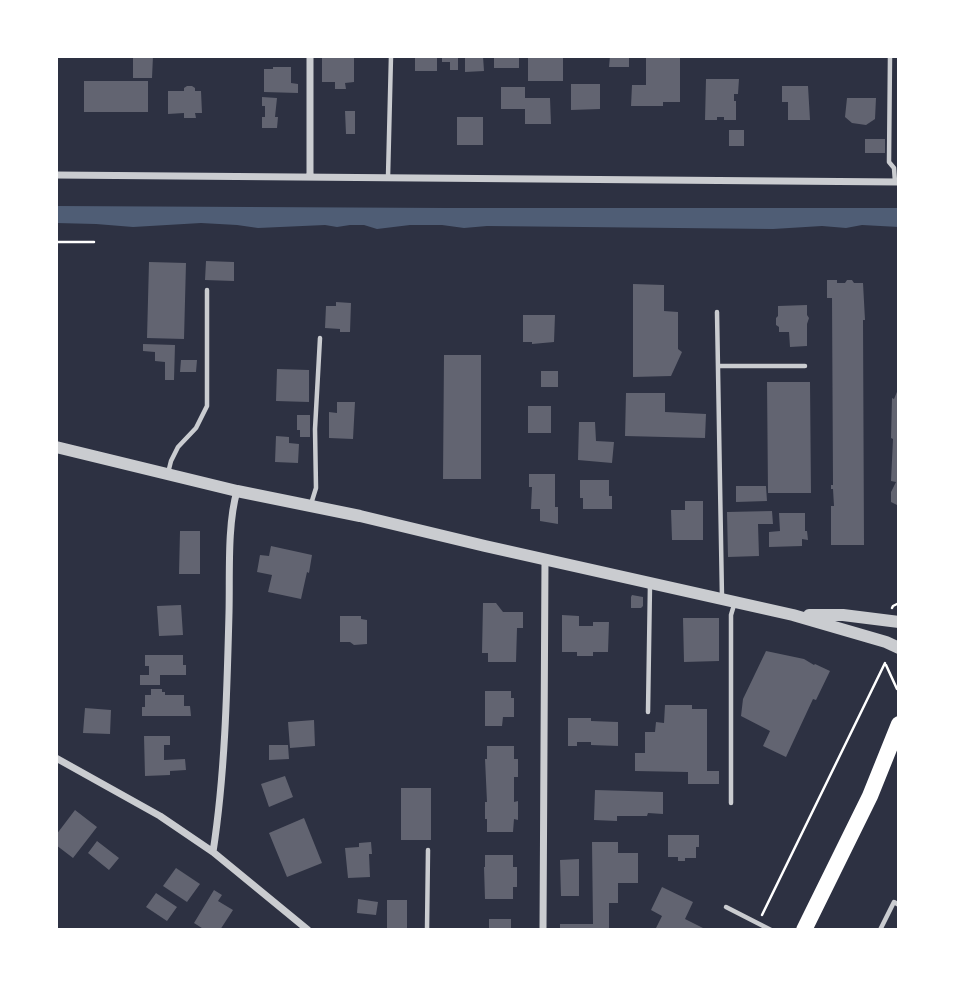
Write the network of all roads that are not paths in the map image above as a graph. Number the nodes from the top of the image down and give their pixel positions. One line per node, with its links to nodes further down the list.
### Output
1 (310, 56): 5 (street)
2 (391, 56): 6 (lane)
3 (890, 56): 7 (lane)
4 (56, 175): 5 (street)
5 (310, 176): 6 (street)
6 (388, 177): 7 (street)
7 (897, 182)
8 (207, 290): 14 (lane)
9 (718, 312): 11 (lane)
10 (320, 338): 16 (lane)
11 (718, 366): 12 (lane); 19 (lane)
12 (804, 366)
13 (56, 447): 14 (street)
14 (168, 474): 15 (street)
15 (237, 491): 16 (street); 30 (street)
16 (311, 507): 17 (street)
17 (545, 559): 18 (street); 35 (street)
18 (650, 583): 19 (street); 23 (lane)
19 (729, 600): 20 (street); 28 (lane)
20 (793, 615): 21 (street); 22 (street)
21 (899, 622)
22 (899, 648)
23 (648, 712)
24 (899, 724): 27 (main road)
25 (899, 748): 27 (main road)
26 (56, 758): 30 (street)
27 (870, 796): 37 (main road)
28 (731, 803)
29 (428, 850): 34 (lane)
30 (212, 852): 33 (street)
31 (899, 905): 38 (lane)
32 (726, 907): 36 (lane)
33 (303, 928)
34 (427, 930)
35 (542, 930)
36 (771, 930)
37 (804, 930)
38 (880, 930)

